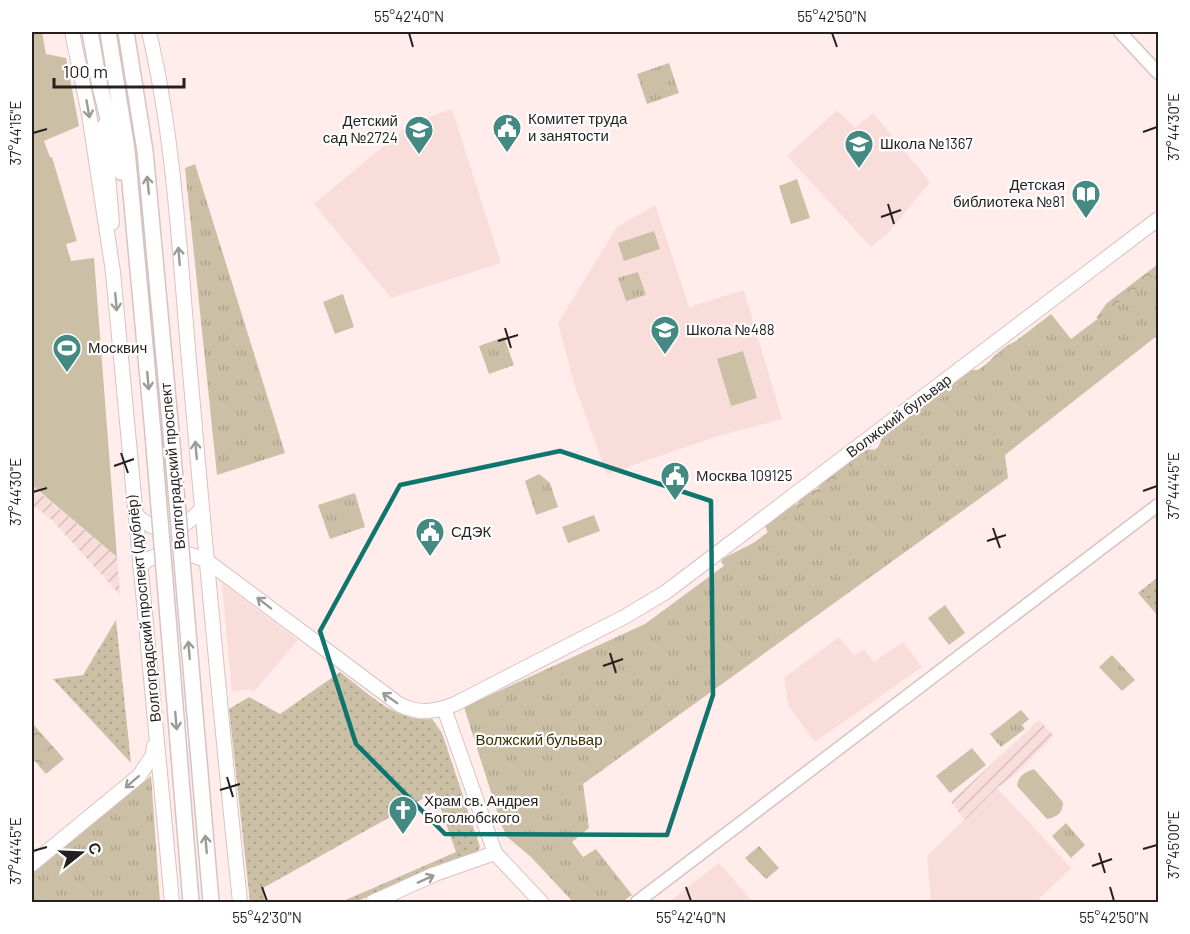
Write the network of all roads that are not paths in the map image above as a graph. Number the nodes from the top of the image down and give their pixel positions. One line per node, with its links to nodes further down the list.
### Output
1 (72, 32): 11 (main road, Волгоградский проспект (дублёр), one-way to 11)
2 (90, 32): 8 (main road)
3 (108, 32): 10 (main road, Волгоградский проспект)
4 (126, 32): 23 (main road, Волгоградский проспект, one-way to 4, bridge)
5 (1120, 32): 7 (street)
6 (152, 33): 13 (main road, one-way to 6)
7 (1158, 73)
8 (99, 82): 10 (main road); 11 (main road)
9 (1158, 219): 17 (main road, Волжский бульвар)
10 (134, 224): 22 (main road, Волгоградский проспект, one-way to 22, bridge)
11 (113, 272): 14 (main road, Волгоградский проспект (дублёр), one-way to 14)
12 (1158, 505): 27 (street)
13 (202, 508): 14 (main road); 15 (main road)
14 (134, 513): 16 (main road, Волгоградский проспект (дублёр))
15 (207, 561): 16 (main road, Волжский бульвар); 17 (main road, Волжский бульвар, one-way to 15); 24 (main road)
16 (140, 566): 18 (main road, Волгоградский проспект (дублёр))
17 (444, 708): 19 (main road)
18 (156, 732): 20 (main road, one-way to 20); 21 (main road, Волгоградский проспект (дублёр))
19 (495, 853): 25 (main road, one-way to 19); 26 (main road)
20 (32, 864)
21 (172, 903)
22 (191, 903)
23 (211, 903)
24 (240, 903)
25 (372, 903)
26 (541, 903)
27 (637, 903)

